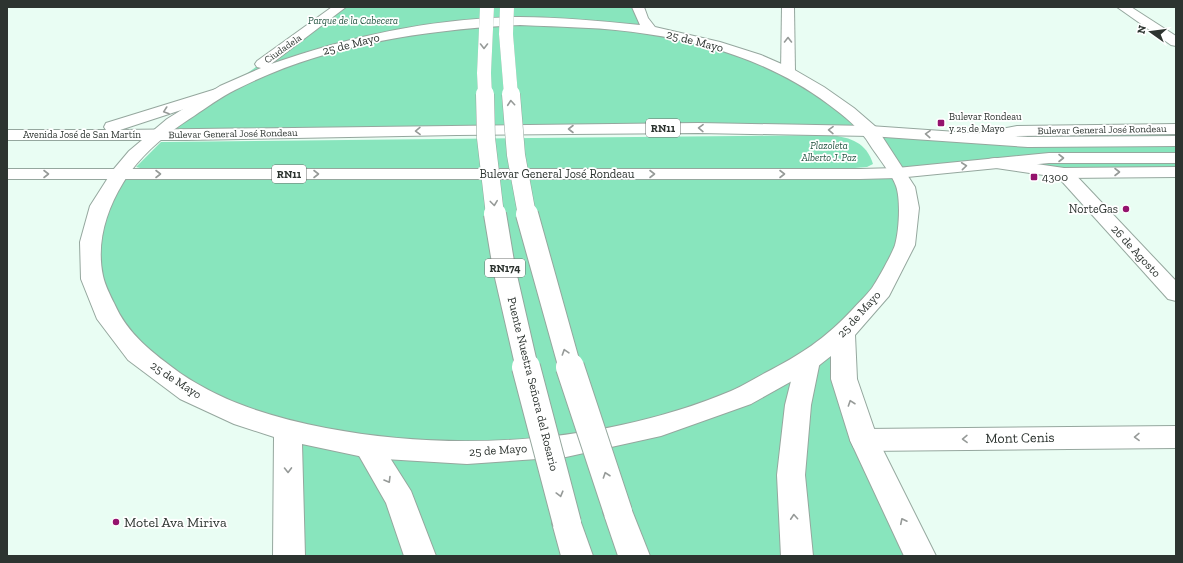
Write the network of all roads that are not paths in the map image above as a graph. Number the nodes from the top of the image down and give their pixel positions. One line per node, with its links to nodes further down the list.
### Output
1 (340, 7): 10 (main road, Ciudadela)
2 (486, 7): 34 (main road, Puente Nuestra Señora del Rosario / RN174, one-way to 34, bridge)
3 (507, 7): 35 (main road, RN174, one-way to 3, bridge)
4 (638, 7): 7 (main road)
5 (788, 7): 9 (main road, one-way to 5)
6 (1123, 7): 8 (main road)
7 (650, 30): 9 (main road, 25 de Mayo); 10 (main road, 25 de Mayo)
8 (1176, 42)
9 (788, 72): 12 (main road, 25 de Mayo)
10 (220, 92): 13 (main road, one-way to 13); 15 (main road, 25 de Mayo)
11 (1176, 130): 16 (main road, Bulevar General José Rondeau)
12 (870, 131): 15 (main road, Bulevar General José Rondeau / RN11, one-way to 15); 16 (main road, Bulevar General José Rondeau, one-way to 12); 21 (main road, 25 de Mayo)
13 (84, 134): 14 (main road, Avenida José de San Martín / RN11); 15 (main road, Avenida José de San Martín / RN11)
14 (7, 135)
15 (157, 135): 24 (main road, 25 de Mayo)
16 (981, 138): 17 (main road, Bulevar General José Rondeau)
17 (1176, 141)
18 (1176, 158): 19 (main road, Bulevar General José Rondeau, one-way to 18)
19 (995, 163): 21 (main road, Bulevar General José Rondeau, one-way to 19); 22 (main road, Bulevar General José Rondeau)
20 (1176, 172): 22 (main road, Bulevar General José Rondeau, one-way to 20)
21 (897, 173): 24 (main road, Bulevar General José Rondeau / RN11, one-way to 21); 26 (main road, 25 de Mayo)
22 (1064, 173): 25 (main road, 26 de Agosto)
23 (7, 174): 24 (main road, RN11, one-way to 24)
24 (119, 174): 28 (main road, 25 de Mayo)
25 (1176, 294)
26 (842, 334): 27 (main road, 25 de Mayo); 30 (main road, one-way to 26)
27 (808, 361): 31 (main road, 25 de Mayo); 36 (main road, one-way to 27)
28 (288, 431): 31 (main road, 25 de Mayo); 32 (main road, one-way to 32)
29 (1176, 437): 30 (main road, Mont Cenis, one-way to 30)
30 (864, 440): 37 (main road, one-way to 30)
31 (368, 447): 33 (main road, one-way to 33)
32 (290, 556)
33 (420, 556)
34 (577, 556)
35 (634, 556)
36 (797, 556)
37 (920, 556)

